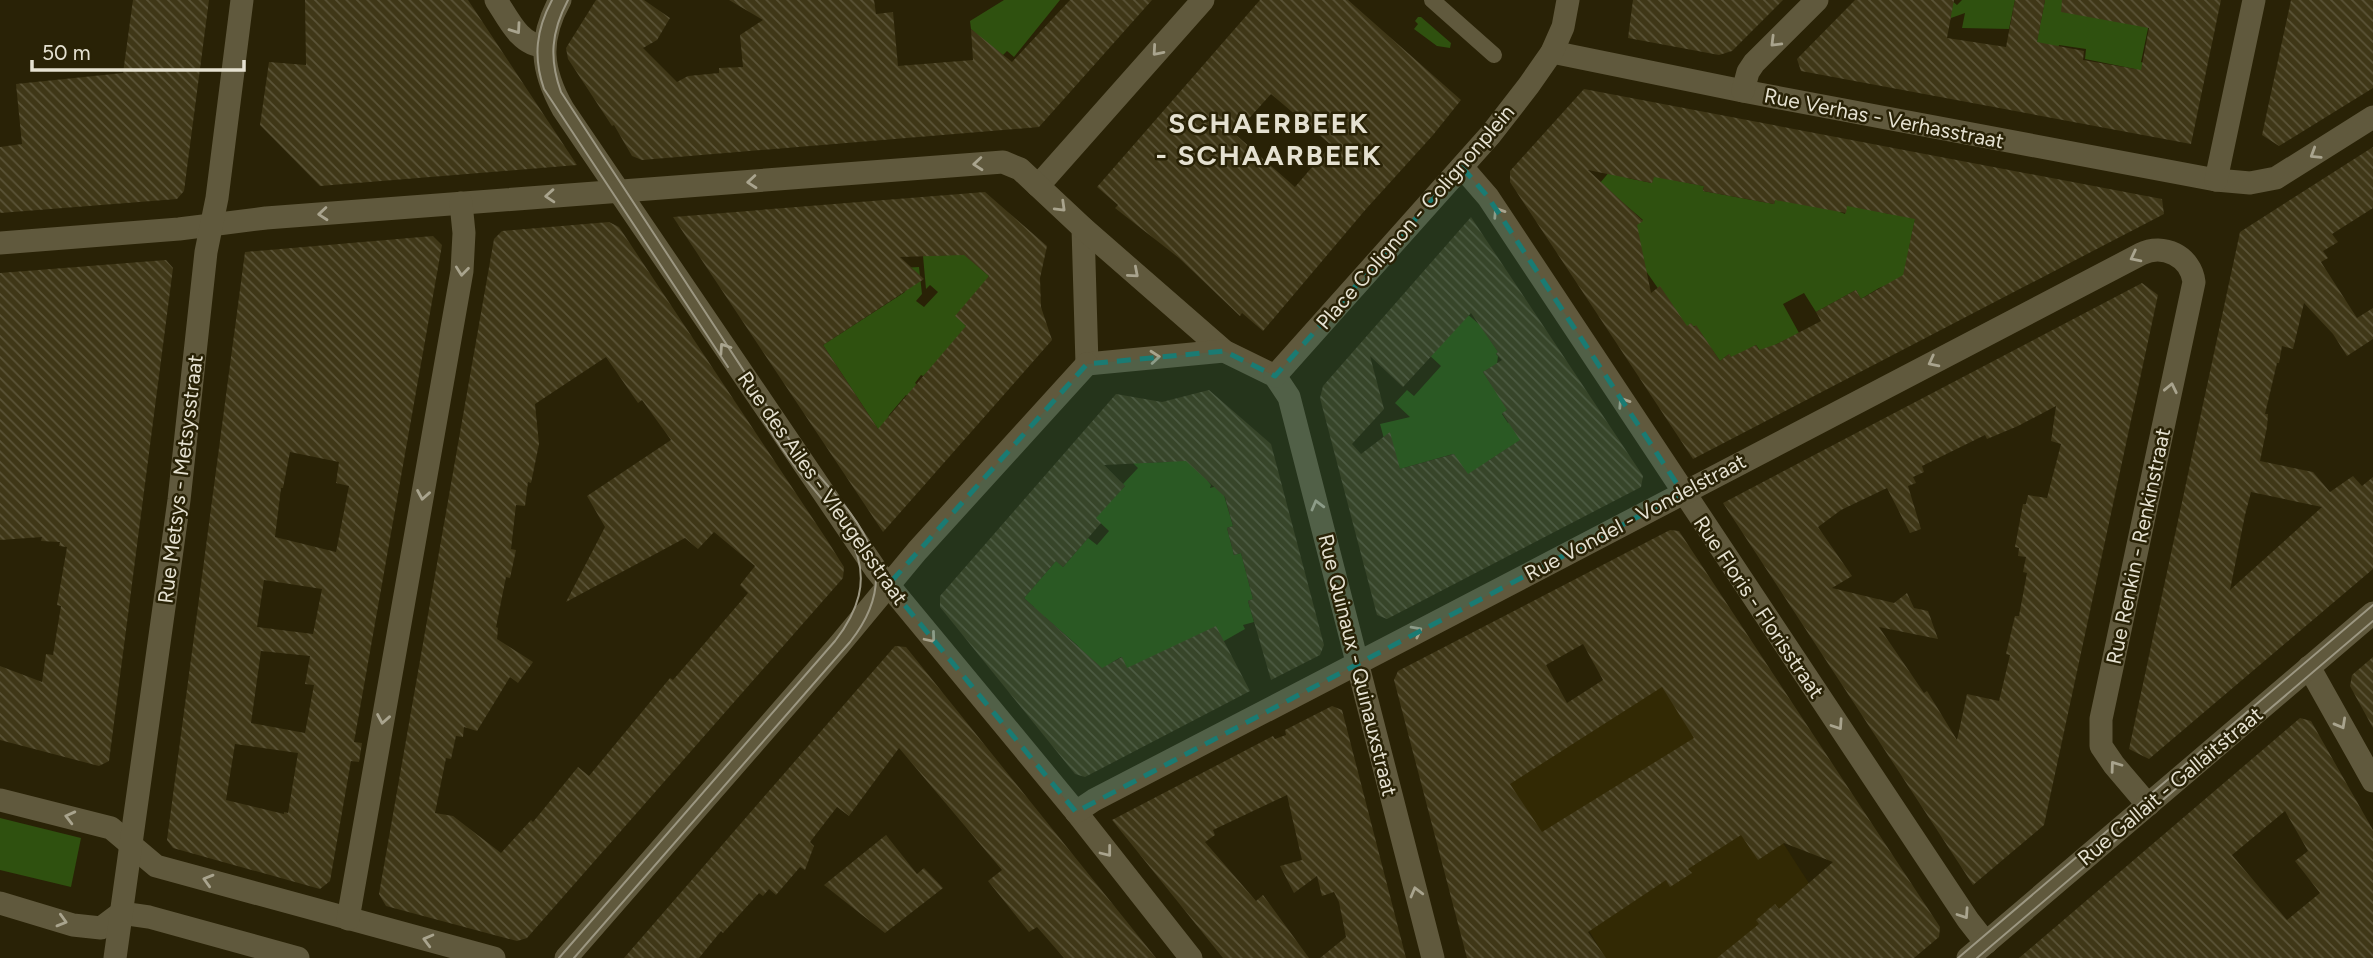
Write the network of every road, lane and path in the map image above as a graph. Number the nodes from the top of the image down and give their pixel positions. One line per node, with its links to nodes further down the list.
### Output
1 (242, 0): 19 (street, Rue Metsys - Metsysstraat)
2 (496, 0): 9 (street, one-way to 9)
3 (560, 0): 9 (street)
4 (1203, 0): 16 (street, one-way to 16)
5 (1432, 0): 11 (street)
6 (1567, 0): 10 (street, Place Colignon - Colignonplein)
7 (1817, 0): 12 (street, one-way to 12)
8 (2255, 0): 15 (street)
9 (544, 46): 17 (street, Rue des Ailes - Vleugelsstraat)
10 (1552, 52): 12 (street, Rue Verhas - Verhasstraat); 14 (street, Place Colignon - Colignonplein)
11 (1494, 55)
12 (1743, 91): 15 (street, Rue Verhas - Verhasstraat)
13 (2373, 117): 15 (street, one-way to 15)
14 (1462, 167): 25 (street, Place Colignon - Colignonplein); 26 (street, Rue Floris - Florisstraat, one-way to 14)
15 (2216, 180)
16 (1038, 186): 17 (street, one-way to 17); 20 (street, one-way to 20)
17 (618, 191): 18 (street, one-way to 18); 27 (street, Rue des Ailes - Vleugelsstraat, one-way to 17)
18 (461, 203): 19 (street, one-way to 19); 38 (street, one-way to 38)
19 (212, 225): 21 (street); 35 (street, Rue Metsys - Metsysstraat)
20 (1083, 228): 23 (street, one-way to 23); 24 (street)
21 (0, 243)
22 (2192, 273): 26 (street, Rue Vondel - Vondelstraat, one-way to 26); 33 (street, Rue Renkin - Renkinstraat, one-way to 22)
23 (1224, 351): 24 (street, one-way to 23); 25 (street)
24 (1087, 364): 27 (street)
25 (1275, 376): 29 (street, Rue Quinaux - Quinauxstraat, one-way to 25)
26 (1683, 493): 29 (street, Rue Vondel - Vondelstraat, one-way to 26); 39 (street, Rue Floris - Florisstraat, one-way to 39)
27 (888, 586): 34 (street, Rue des Ailes - Vleugelsstraat, one-way to 34); 43 (street)
28 (2373, 613): 30 (street, Rue Gallait - Gallaitstraat)
29 (1357, 663): 34 (street, Rue Vondel - Vondelstraat); 45 (street, Rue Quinaux - Quinauxstraat, one-way to 29)
30 (2309, 667): 31 (street, one-way to 31); 33 (street, Rue Gallait - Gallaitstraat)
31 (2373, 781)
32 (0, 800): 35 (street, one-way to 32)
33 (2148, 805): 39 (street, Rue Gallait - Gallaitstraat)
34 (1076, 812): 44 (street, Rue des Ailes - Vleugelsstraat, one-way to 44)
35 (131, 844): 37 (street, Rue Metsys - Metsysstraat); 38 (street, one-way to 35)
36 (0, 903): 37 (street, one-way to 37)
37 (121, 913): 40 (street, Rue Metsys - Metsysstraat); 41 (street)
38 (348, 919): 42 (street, one-way to 38)
39 (1986, 943): 46 (street, Rue Gallait - Gallaitstraat)
40 (115, 958)
41 (298, 958)
42 (494, 958)
43 (566, 958)
44 (1191, 958)
45 (1433, 958)
46 (1968, 958)

